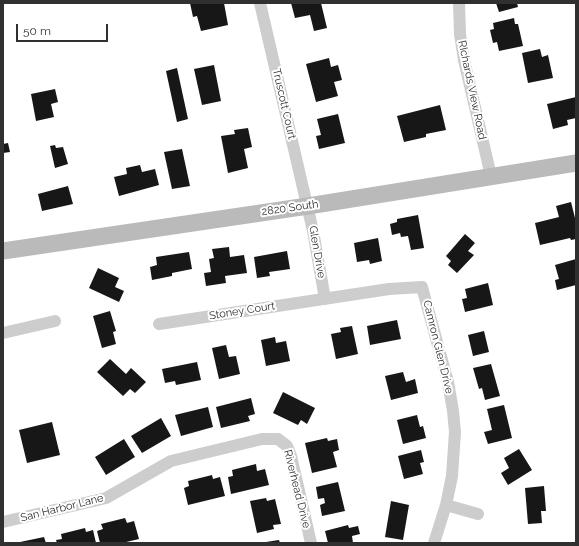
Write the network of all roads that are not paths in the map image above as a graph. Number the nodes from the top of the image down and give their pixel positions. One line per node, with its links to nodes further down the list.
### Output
1 (260, 3): 5 (street, Truscott Court)
2 (458, 3): 4 (street, RIchards View Road)
3 (576, 163): 4 (street, 2820 South)
4 (491, 176): 5 (street, 2820 South)
5 (308, 206): 6 (street, 2820 South); 7 (street, Glen Drive)
6 (3, 251)
7 (325, 299): 9 (street, Stoney Court); 12 (street, Camron Glen Drive)
8 (55, 321): 10 (street)
9 (159, 324)
10 (3, 333)
11 (278, 439): 14 (street, San Harbor Lane); 15 (street, Riverhead Drive)
12 (446, 505): 13 (street); 16 (street, Camron Glen Drive)
13 (478, 514)
14 (3, 522)
15 (311, 543)
16 (434, 543)

